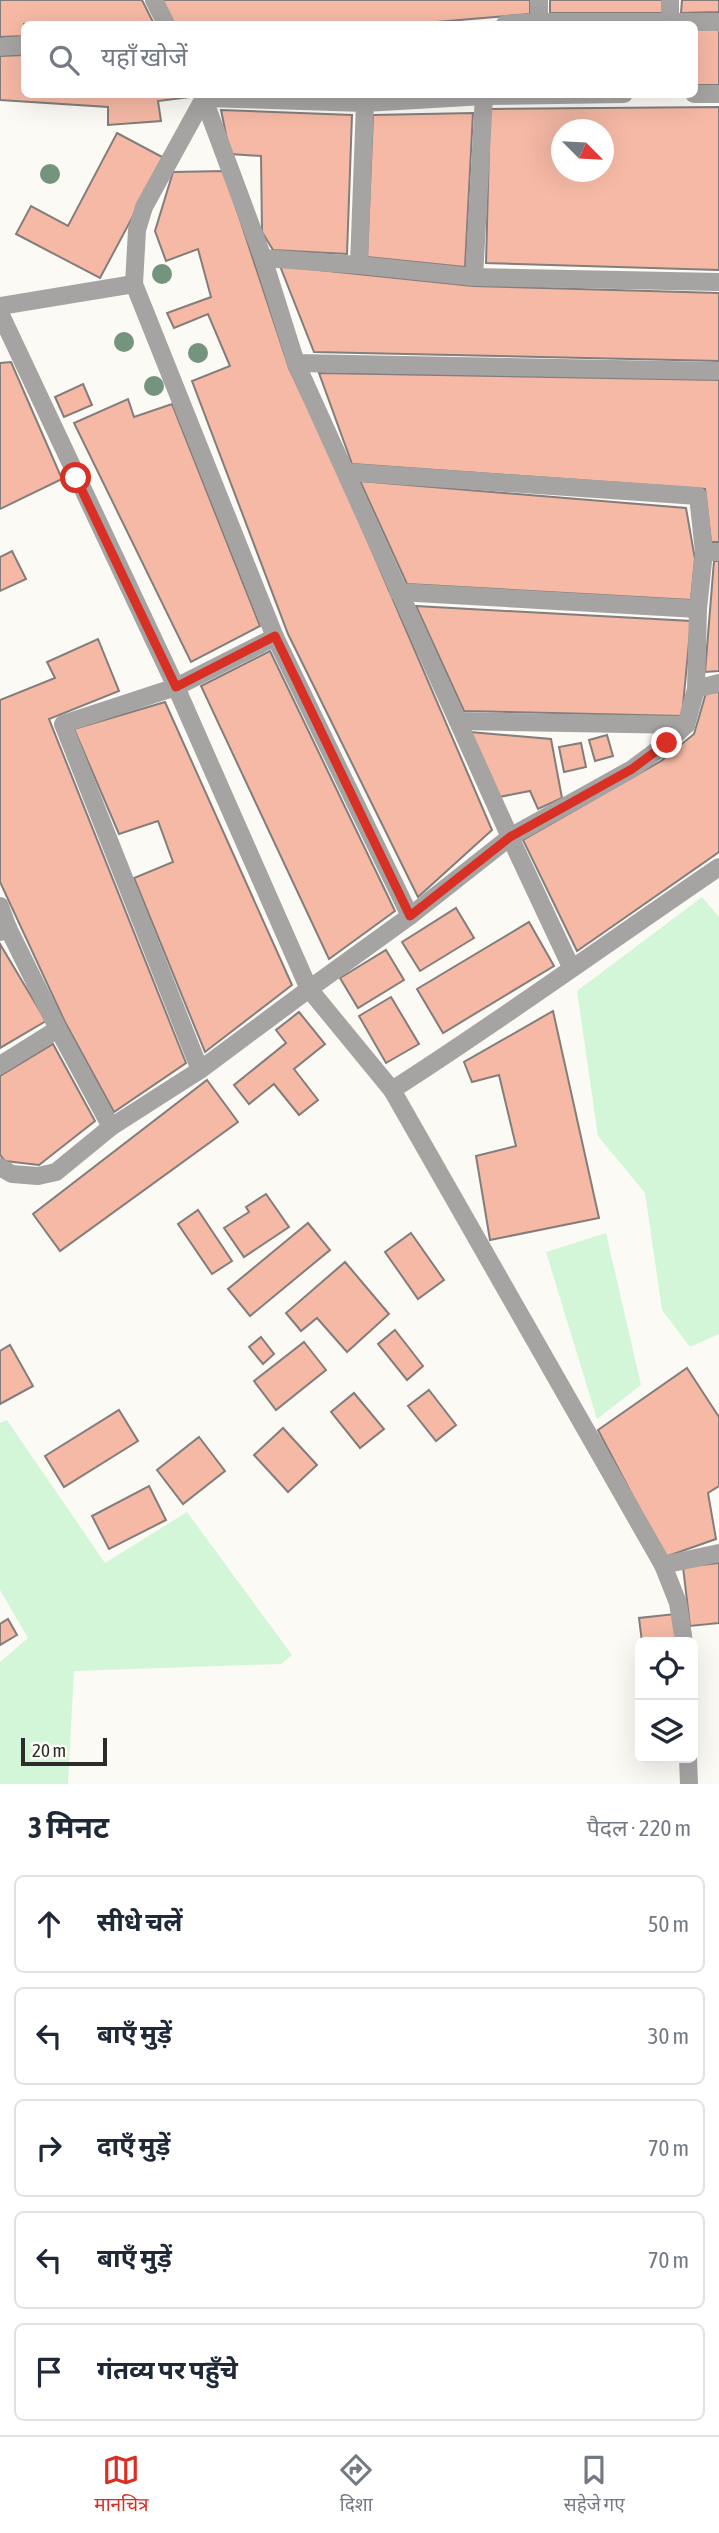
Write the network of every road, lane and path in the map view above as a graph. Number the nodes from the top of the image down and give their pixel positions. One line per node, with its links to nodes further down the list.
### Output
1 (154, 0): 4 (street)
2 (539, 0): 5 (street)
3 (670, 0): 6 (street)
4 (164, 21)
5 (539, 21)
6 (670, 21)
7 (698, 22): 8 (street)
8 (719, 22)
9 (21, 45): 10 (street)
10 (0, 47)
11 (719, 93): 12 (street)
12 (698, 94)
13 (202, 98): 23 (street)
14 (204, 98): 19 (street)
15 (249, 98): 18 (street)
16 (450, 98): 18 (street)
17 (484, 98): 21 (street)
18 (365, 103): 20 (street)
19 (262, 258): 20 (street); 26 (street)
20 (359, 265): 21 (street)
21 (474, 277): 22 (street)
22 (719, 282)
23 (134, 284): 24 (street); 32 (street)
24 (0, 306)
25 (0, 313): 34 (street)
26 (296, 363): 27 (street); 28 (street)
27 (719, 371)
28 (346, 472): 29 (street); 30 (street)
29 (712, 552): 31 (street)
30 (398, 592): 31 (street); 36 (street)
31 (698, 609): 35 (street)
32 (275, 636): 34 (street); 41 (street)
33 (719, 683): 35 (street)
34 (176, 687): 44 (street); 47 (street)
35 (696, 689): 37 (street)
36 (458, 721): 37 (street); 38 (street)
37 (686, 725): 38 (street)
38 (510, 837): 41 (street); 43 (street)
39 (719, 867): 43 (street)
40 (0, 906): 42 (street)
41 (410, 916): 44 (street)
42 (4, 930): 45 (street)
43 (571, 967): 48 (street)
44 (310, 989): 47 (street); 48 (street)
45 (58, 1029): 46 (street); 49 (street)
46 (0, 1065)
47 (200, 1070): 49 (street)
48 (392, 1090): 52 (street)
49 (111, 1127): 50 (street)
50 (0, 1167)
51 (719, 1553): 52 (street)
52 (663, 1565): 53 (street)
53 (683, 1637)
54 (688, 1763): 55 (street)
55 (688, 1784)

